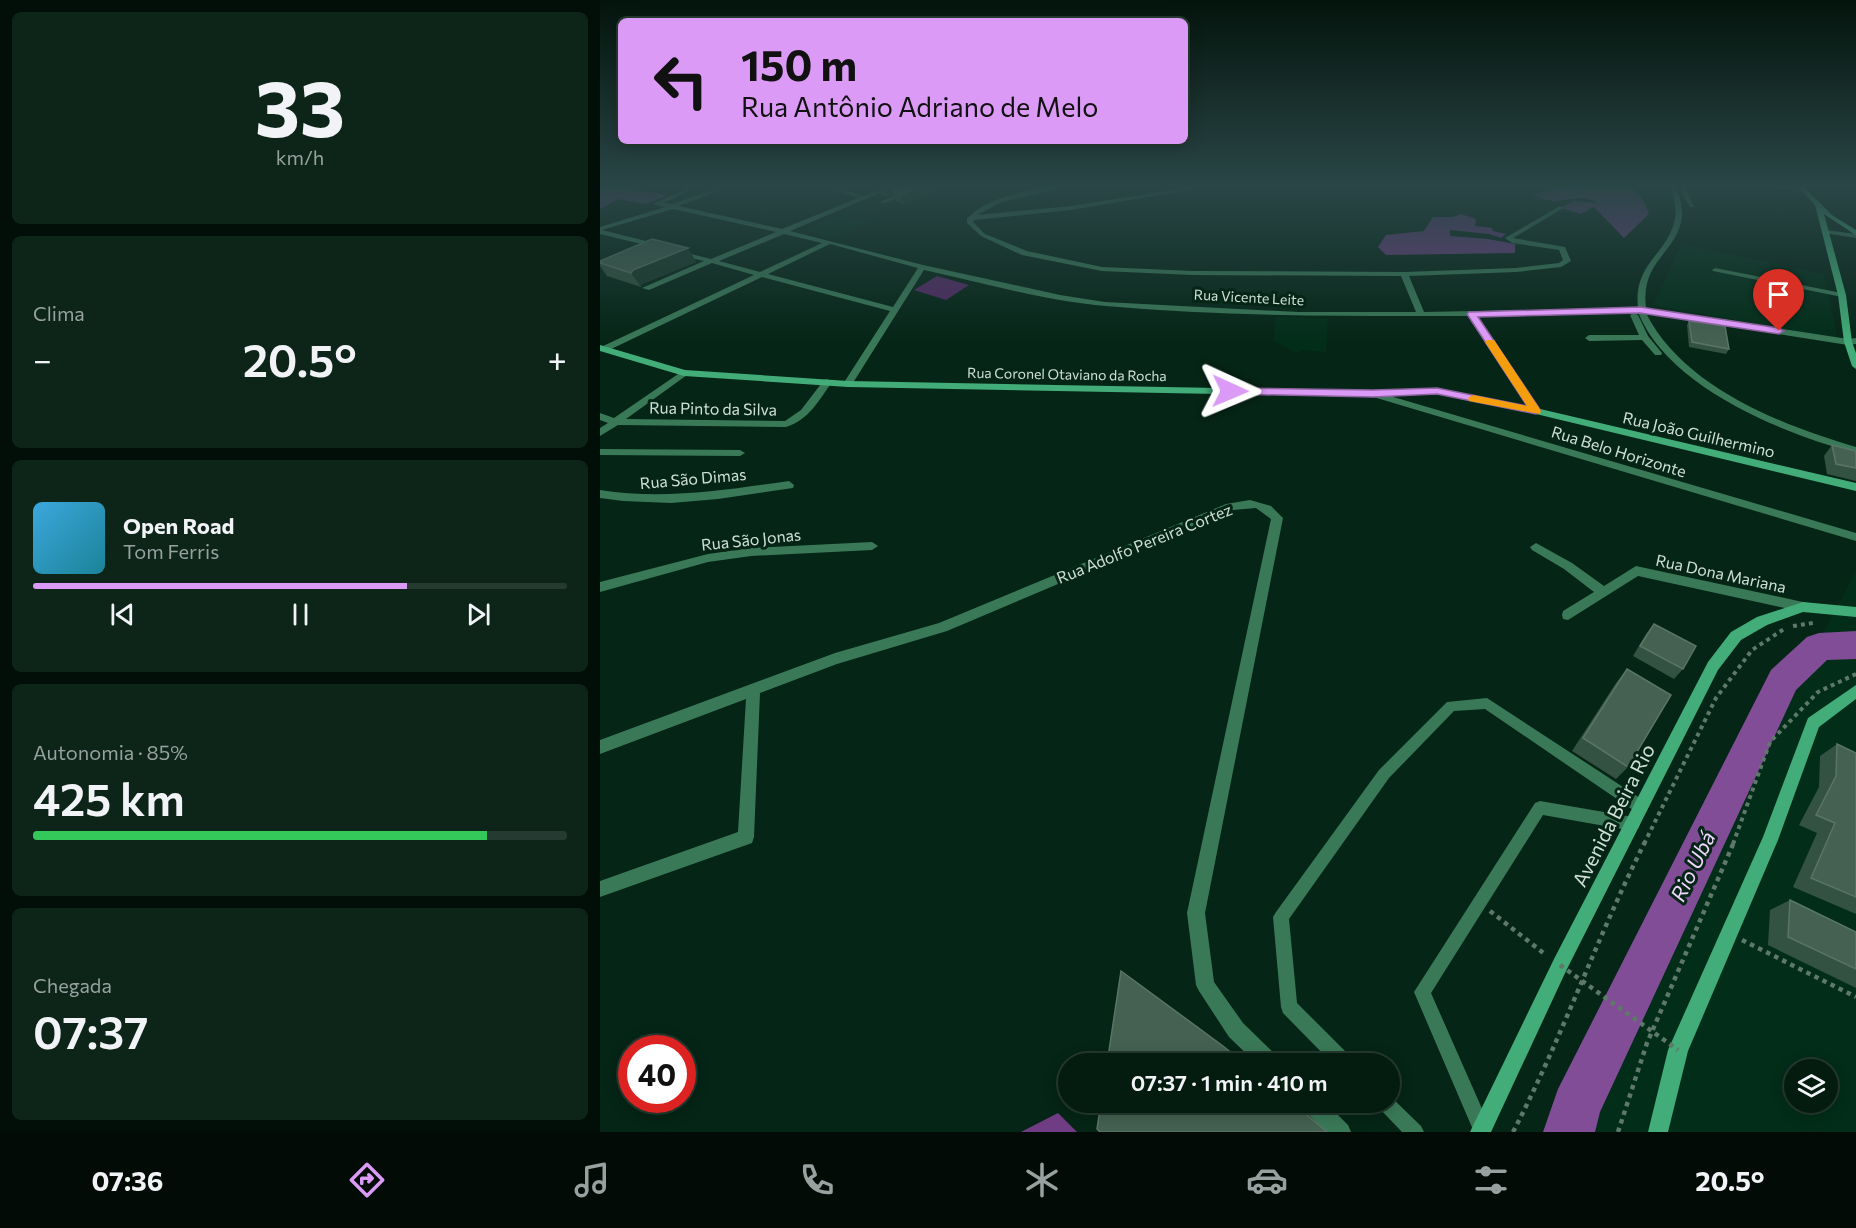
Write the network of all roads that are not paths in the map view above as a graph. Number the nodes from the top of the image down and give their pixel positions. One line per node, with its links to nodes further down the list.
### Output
1 (628, 238): 9 (street)
2 (768, 238): 9 (street)
3 (807, 238): 8 (street, Rua Vicente Leite)
4 (990, 238): 13 (street)
5 (1509, 238): 13 (street)
6 (1671, 238): 17 (street)
7 (1828, 238): 15 (street)
8 (830, 242): 10 (street, Rua Vicente Leite); 12 (street)
9 (710, 261): 12 (street); 14 (street)
10 (922, 267): 16 (street); 18 (street, Rua Vicente Leite)
11 (1715, 270): 15 (lane)
12 (760, 273): 16 (street); 23 (street)
13 (1404, 274): 18 (street)
14 (646, 288)
15 (1842, 294): 22 (street)
16 (895, 310): 27 (street)
17 (1636, 310): 19 (street, Rua Vicente Leite); 20 (street); 22 (street, Rua Vicente Leite); 33 (street)
18 (1421, 314): 19 (street, Rua Vicente Leite)
19 (1472, 314): 29 (street)
20 (1644, 336): 21 (street); 33 (street)
21 (1589, 338)
22 (1852, 342): 24 (street)
23 (602, 348): 25 (street, Rua Coronel Otaviano da Rocha)
24 (1856, 366)
25 (684, 373): 26 (street, Rua Coronel Otaviano da Rocha); 31 (street)
26 (827, 382): 27 (street, Rua Coronel Otaviano da Rocha); 31 (street, Rua Pinto da Silva)
27 (848, 384): 28 (street, Rua Coronel Otaviano da Rocha)
28 (1373, 394): 29 (street, Rua Coronel Otaviano da Rocha); 39 (street, Rua Belo Horizonte)
29 (1536, 411): 37 (street, Rua João Guilhermino)
30 (600, 416): 31 (street)
31 (614, 422): 32 (street)
32 (600, 433)
33 (1853, 449)
34 (600, 452): 35 (street)
35 (740, 453)
36 (789, 485): 38 (street, Rua São Dimas)
37 (1856, 487)
38 (600, 494)
39 (1856, 537)
40 (873, 546): 42 (street, Rua São Jonas)
41 (1536, 547): 43 (street)
42 (600, 587)
43 (1603, 592): 44 (street, Rua Dona Mariana); 46 (street, Rua Dona Mariana)
44 (1803, 607): 45 (street, Avenida Beira Rio); 50 (street, Avenida Beira Rio)
45 (1856, 612)
46 (1568, 615)
47 (753, 690): 49 (street, Rua Adolfo Pereira Cortez); 52 (street); 53 (street, Rua Adolfo Pereira Cortez)
48 (1856, 691): 60 (street)
49 (600, 747)
50 (1641, 807): 51 (street, Avenida Beira Rio); 54 (lane)
51 (1633, 824): 57 (street, Avenida Beira Rio); 57 (lane)
52 (600, 889)
53 (1259, 1053)
54 (1335, 1053)
55 (1321, 1113): 58 (street)
56 (1396, 1113): 59 (lane)
57 (1481, 1131)
58 (1341, 1132)
59 (1415, 1132)
60 (1658, 1132)

